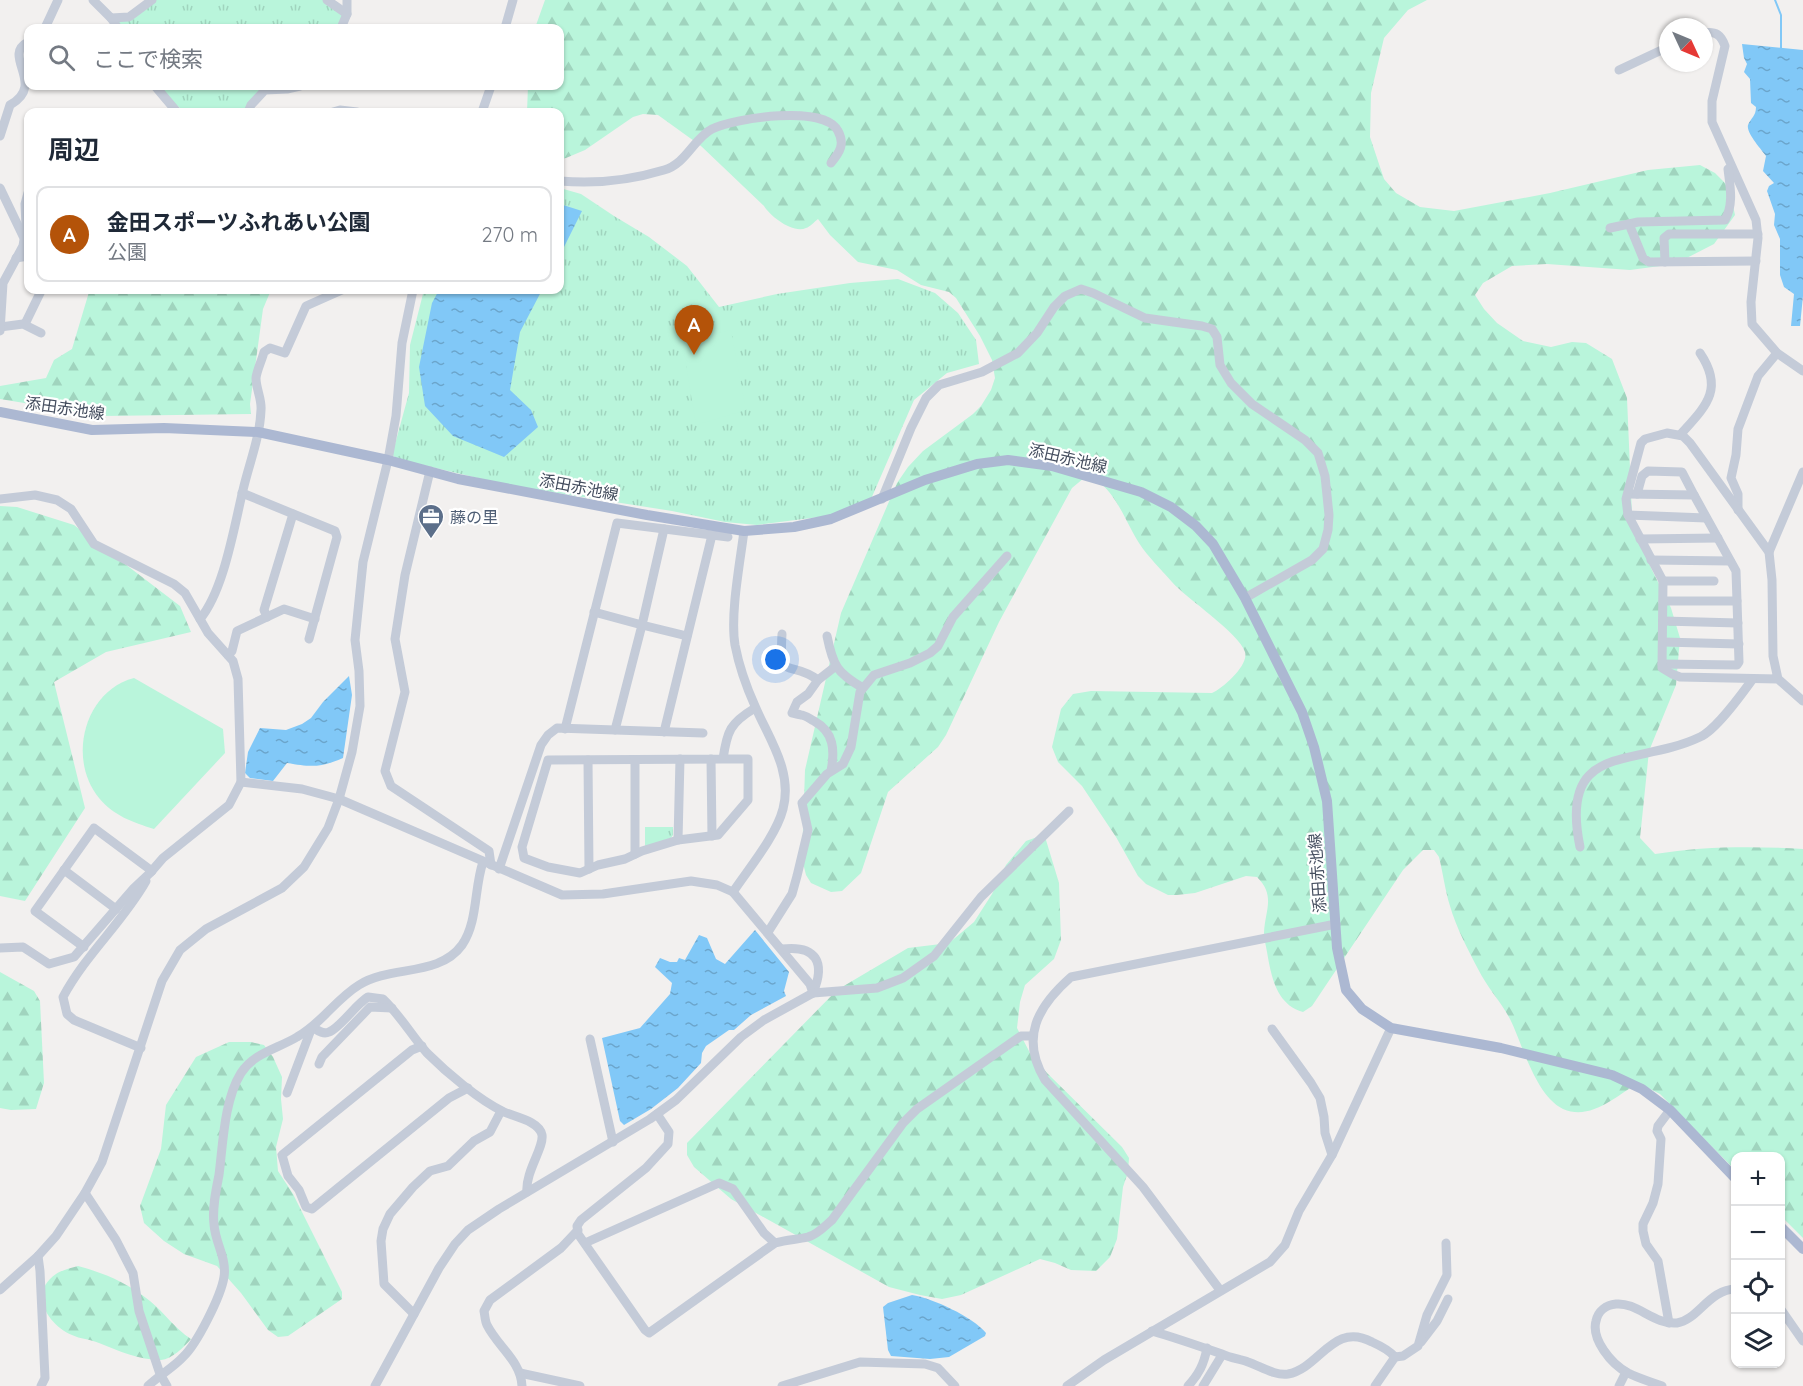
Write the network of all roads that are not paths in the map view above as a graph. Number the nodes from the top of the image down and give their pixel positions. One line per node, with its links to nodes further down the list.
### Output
1 (58, 0): 9 (street)
2 (93, 0): 8 (street)
3 (152, 0): 8 (street)
4 (327, 0): 7 (street)
5 (347, 0): 7 (street)
6 (513, 0): 12 (street)
7 (347, 14): 11 (street)
8 (111, 18): 10 (street)
9 (47, 24)
10 (115, 24)
11 (343, 24)
12 (506, 24)
13 (1713, 32): 26 (street)
14 (24, 48): 17 (street)
15 (1659, 51): 16 (street)
16 (1619, 70)
17 (24, 73)
18 (24, 90): 25 (street)
19 (158, 90): 22 (street)
20 (265, 90): 23 (street)
21 (490, 90): 24 (street)
22 (173, 108)
23 (250, 108)
24 (483, 108)
25 (0, 136)
26 (1730, 161): 30 (street); 33 (street)
27 (831, 163): 28 (street)
28 (564, 181)
29 (0, 188): 34 (street)
30 (1629, 224): 31 (street); 40 (street)
31 (1610, 228)
32 (24, 233): 34 (street)
33 (1758, 234): 39 (street); 40 (street)
34 (23, 236): 35 (street)
35 (24, 239)
36 (24, 248): 38 (street)
37 (24, 257): 38 (street)
38 (16, 258): 45 (street)
39 (1756, 261): 40 (street); 49 (street)
40 (1665, 262)
41 (40, 294): 44 (street)
42 (333, 294): 52 (street)
43 (412, 294): 54 (street)
44 (25, 324): 45 (street); 47 (street)
45 (0, 327): 46 (street)
46 (0, 331)
47 (41, 333)
48 (1700, 353): 53 (street)
49 (1777, 353): 50 (street); 62 (street)
50 (1803, 371)
51 (0, 412): 52 (main road, 添田赤池線)
52 (258, 432): 54 (main road, 添田赤池線); 57 (street)
53 (1680, 435): 58 (street); 62 (street)
54 (388, 460): 55 (main road, 添田赤池線); 117 (street)
55 (430, 471): 66 (main road, 添田赤池線); 123 (street)
56 (1803, 472): 73 (street)
57 (242, 493): 63 (street); 84 (street)
58 (1632, 494): 59 (street); 59 (street); 64 (street)
59 (1694, 495): 65 (street)
60 (0, 499): 84 (street)
61 (882, 499): 68 (main road, 添田赤池線); 79 (main road, 添田赤池線); 79 (street)
62 (1738, 510): 73 (street)
63 (293, 514): 83 (street); 85 (street)
64 (1628, 515): 65 (street); 72 (street)
65 (1706, 518): 71 (street)
66 (682, 526): 67 (street); 68 (main road, 添田赤池線); 69 (street)
67 (664, 529): 82 (street); 88 (street)
68 (744, 531): 103 (street)
69 (712, 535): 70 (street); 90 (street)
70 (728, 537)
71 (1718, 538): 72 (street); 76 (street)
72 (1640, 539): 75 (street)
73 (1768, 552): 98 (street)
74 (1007, 556): 101 (street)
75 (1652, 560): 76 (street); 77 (street)
76 (1730, 561): 81 (street)
77 (1663, 580): 78 (street); 80 (street)
78 (1714, 581)
79 (1245, 598): 129 (main road, 添田赤池線)
80 (1663, 601): 81 (street); 86 (street)
81 (1737, 601): 87 (street)
82 (594, 612): 88 (street); 104 (street)
83 (267, 617): 85 (street); 95 (street)
84 (200, 619): 95 (street)
85 (315, 619): 92 (street)
86 (1663, 621): 87 (street); 93 (street)
87 (1738, 622): 94 (street)
88 (642, 625): 90 (street); 105 (street)
89 (782, 634): 99 (street)
90 (687, 636): 106 (street)
91 (827, 636): 97 (street)
92 (309, 639)
93 (1663, 642): 94 (street); 96 (street)
94 (1739, 644): 96 (street)
95 (228, 655): 114 (street)
96 (1662, 664): 100 (street)
97 (836, 666): 99 (street); 101 (street)
98 (1778, 679): 100 (street); 102 (street)
99 (818, 680): 113 (street)
100 (1752, 680): 121 (street)
101 (863, 688): 113 (street)
102 (1803, 701)
103 (756, 708): 110 (street); 127 (street)
104 (565, 729): 105 (street); 115 (street)
105 (615, 730): 106 (street)
106 (664, 732): 107 (street)
107 (703, 733)
108 (680, 759): 109 (street); 112 (street); 120 (street)
109 (711, 759): 110 (street); 119 (street)
110 (723, 759): 119 (street)
111 (588, 760): 112 (street); 116 (street); 124 (street)
112 (635, 760): 122 (street)
113 (831, 771): 130 (street)
114 (241, 782): 117 (street); 126 (street)
115 (525, 794): 116 (street); 123 (street)
116 (537, 798): 124 (street)
117 (339, 799): 123 (street); 142 (street)
118 (1069, 811): 134 (street)
119 (712, 836): 120 (street)
120 (678, 840): 122 (street)
121 (1580, 847)
122 (635, 854): 124 (street)
123 (491, 865): 127 (street); 136 (street)
124 (589, 869)
125 (64, 870): 126 (street); 128 (street); 131 (street)
126 (151, 872): 128 (street); 142 (street)
127 (734, 892): 130 (street)
128 (116, 909): 131 (street)
129 (1336, 924): 137 (main road, 添田赤池線); 139 (street)
130 (768, 932): 133 (street)
131 (84, 947): 132 (street)
132 (0, 948)
133 (782, 949): 134 (street); 134 (street)
134 (813, 993): 148 (street)
135 (392, 1008): 136 (street); 141 (street); 143 (street)
136 (312, 1027): 145 (street); 176 (street)
137 (1391, 1028): 146 (main road, 添田赤池線); 150 (street)
138 (1272, 1029): 150 (street)
139 (1032, 1035): 156 (street); 163 (street)
140 (590, 1039): 149 (street)
141 (422, 1046): 144 (street); 144 (street)
142 (141, 1048): 153 (street)
143 (319, 1064)
144 (468, 1088): 147 (street)
145 (287, 1093)
146 (1670, 1110): 151 (main road, 添田赤池線); 167 (street)
147 (501, 1111): 152 (street); 165 (street)
148 (657, 1114): 149 (street); 154 (street)
149 (613, 1142): 152 (street)
150 (1332, 1155): 163 (street)
151 (1731, 1174)
152 (527, 1192): 165 (street)
153 (85, 1193): 160 (street); 176 (street)
154 (578, 1230): 158 (street); 175 (street)
155 (1785, 1231): 159 (main road)
156 (775, 1243): 158 (street); 158 (street)
157 (1446, 1243): 170 (street)
158 (585, 1244)
159 (1803, 1249)
160 (38, 1256): 162 (street); 177 (street)
161 (1731, 1289): 167 (street)
162 (0, 1290)
163 (1220, 1290): 168 (street)
164 (1448, 1299): 170 (street)
165 (414, 1314): 180 (street)
166 (1784, 1314): 169 (street)
167 (1669, 1323): 174 (street)
168 (1152, 1331): 171 (street); 185 (street)
169 (1803, 1341)
170 (1418, 1346): 173 (street)
171 (1207, 1348): 172 (street); 186 (street)
172 (1222, 1354): 173 (street); 187 (street)
173 (1395, 1357): 188 (street)
174 (1626, 1372): 189 (street); 190 (street)
175 (520, 1373): 181 (street); 182 (street)
176 (160, 1374): 178 (street); 179 (street)
177 (41, 1386)
178 (148, 1386)
179 (167, 1386)
180 (375, 1386)
181 (522, 1386)
182 (580, 1386)
183 (782, 1386): 184 (street)
184 (955, 1386)
185 (1067, 1386)
186 (1188, 1386)
187 (1203, 1386)
188 (1375, 1386)
189 (1619, 1386)
190 (1662, 1386)

